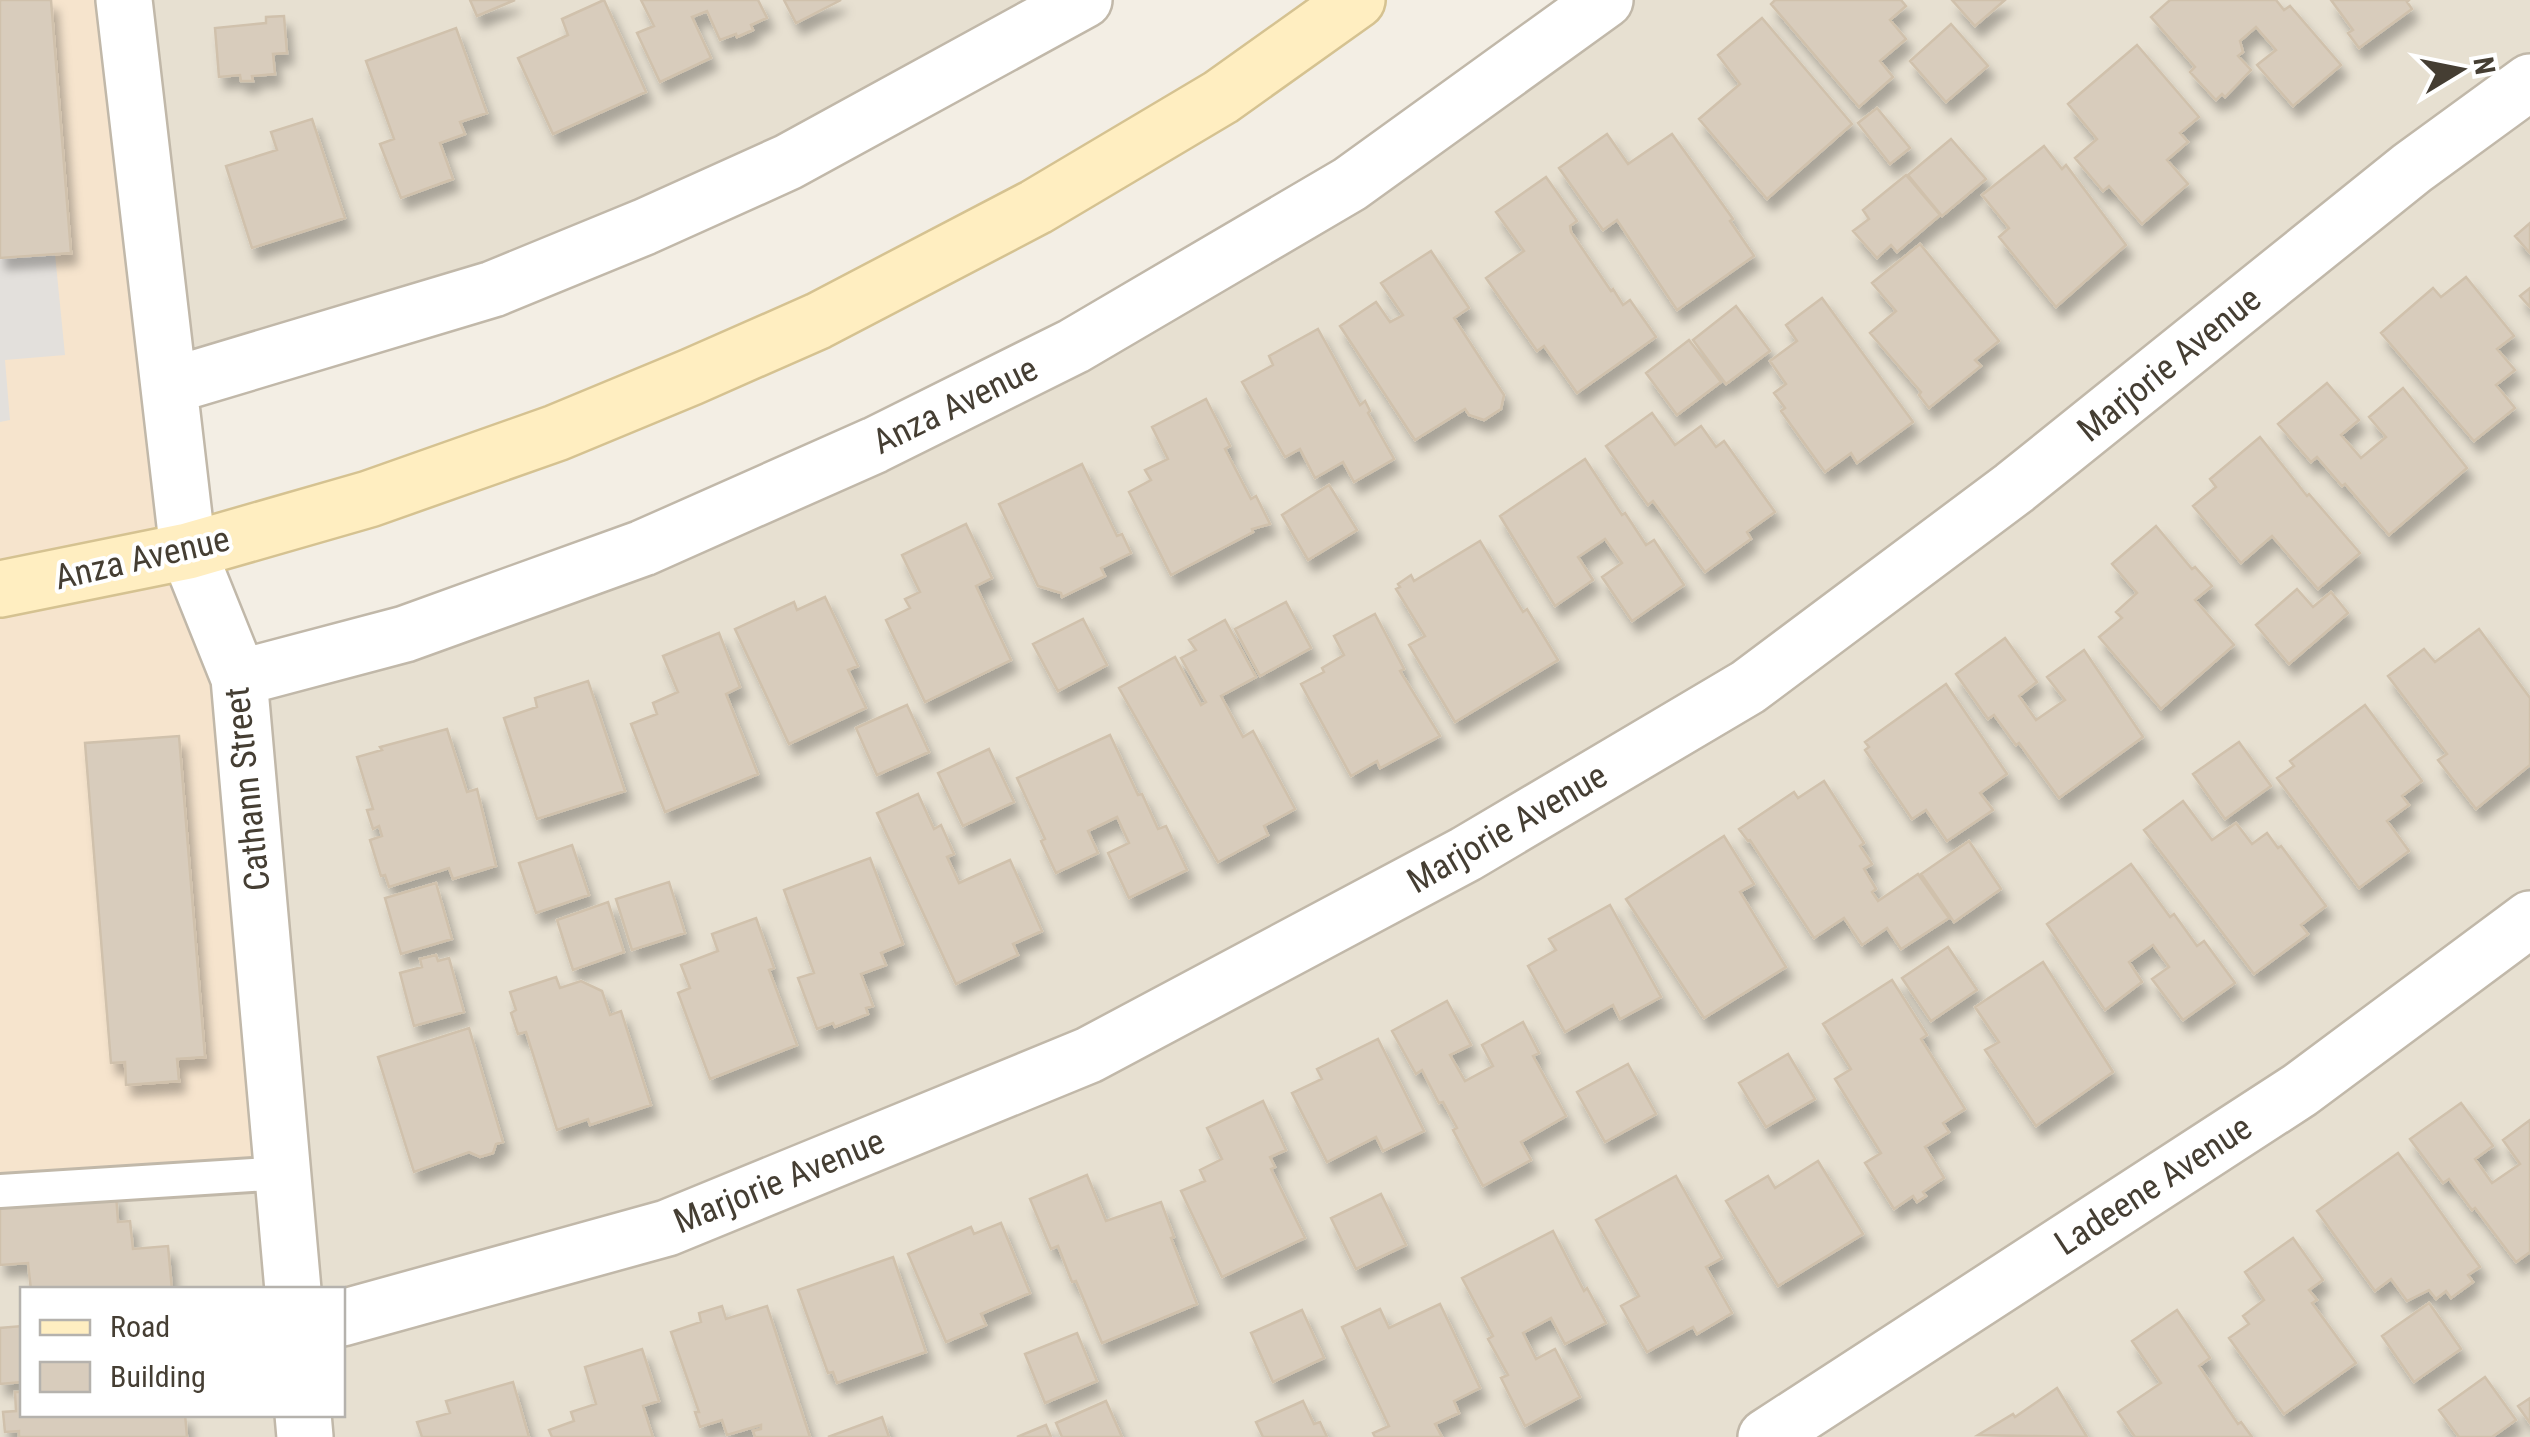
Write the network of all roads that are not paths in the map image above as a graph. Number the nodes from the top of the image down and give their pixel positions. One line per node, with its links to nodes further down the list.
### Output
1 (124, 0): 6 (street, Cathann Street)
2 (1084, 0): 6 (street)
3 (1357, 0): 7 (main road, Anza Avenue)
4 (1606, 0): 9 (street, Anza Avenue)
5 (2530, 82): 14 (street, Marjorie Avenue)
6 (170, 386): 7 (street, Cathann Street)
7 (188, 551): 8 (main road, Anza Avenue); 9 (street, Cathann Street)
8 (0, 589)
9 (239, 678): 11 (street, Cathann Street)
10 (2530, 919): 15 (street, Ladeene Avenue)
11 (283, 1173): 12 (lane); 13 (street, Cathann Street)
12 (0, 1191)
13 (294, 1287)
14 (345, 1317)
15 (1766, 1437)

